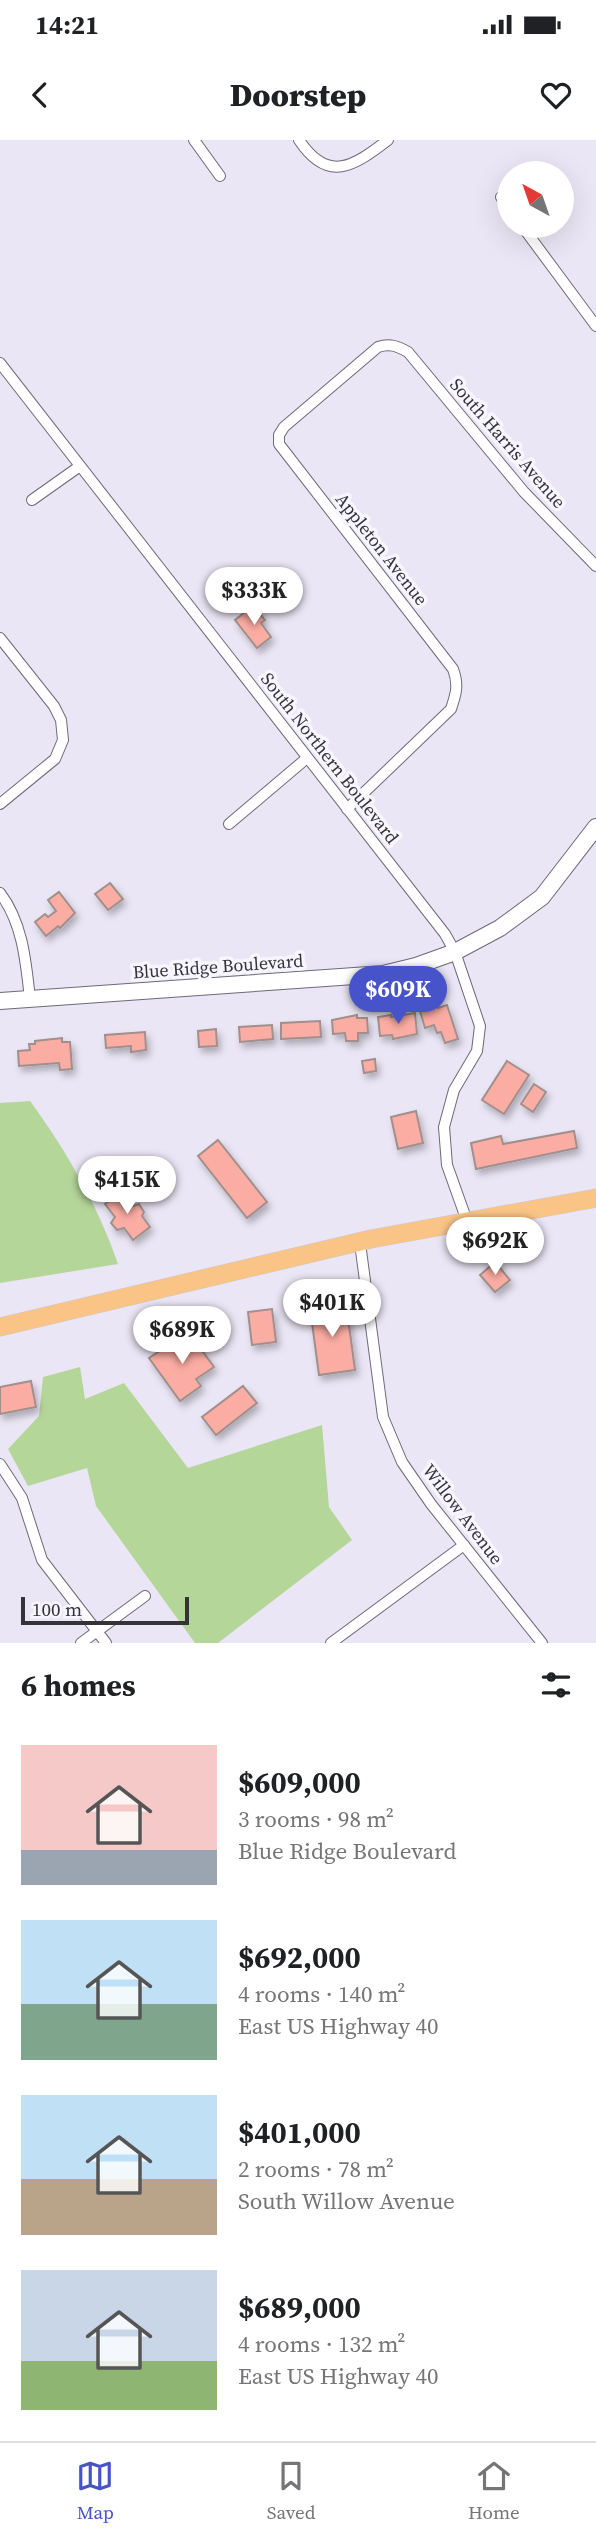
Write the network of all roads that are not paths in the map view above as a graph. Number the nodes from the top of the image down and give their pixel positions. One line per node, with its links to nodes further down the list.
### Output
1 (194, 140): 4 (street)
2 (299, 140): 3 (street)
3 (388, 140)
4 (220, 176)
5 (531, 238): 6 (street)
6 (596, 326)
7 (394, 345): 11 (street, South Harris Avenue); 15 (street, Appleton Avenue)
8 (0, 363): 9 (street, South Northern Boulevard)
9 (80, 466): 10 (street); 13 (street, South Northern Boulevard)
10 (32, 500)
11 (596, 566)
12 (0, 638): 14 (street)
13 (307, 758): 15 (street, South Northern Boulevard); 16 (street)
14 (0, 804)
15 (347, 809): 19 (street, South Northern Boulevard)
16 (229, 824)
17 (595, 830): 19 (street, Blue Ridge Boulevard)
18 (0, 893): 20 (street)
19 (455, 952): 20 (street, Blue Ridge Boulevard); 23 (street, South Northern Boulevard)
20 (30, 999): 21 (street, Blue Ridge Boulevard)
21 (0, 1001)
22 (596, 1198): 23 (main road)
23 (467, 1221): 24 (main road)
24 (359, 1242): 25 (main road); 27 (street, Willow Avenue)
25 (0, 1327)
26 (0, 1464): 29 (street)
27 (464, 1545): 32 (street); 33 (street, Willow Avenue)
28 (145, 1596): 29 (street)
29 (97, 1631): 30 (street); 31 (street)
30 (81, 1643)
31 (106, 1643)
32 (331, 1643)
33 (542, 1643)

